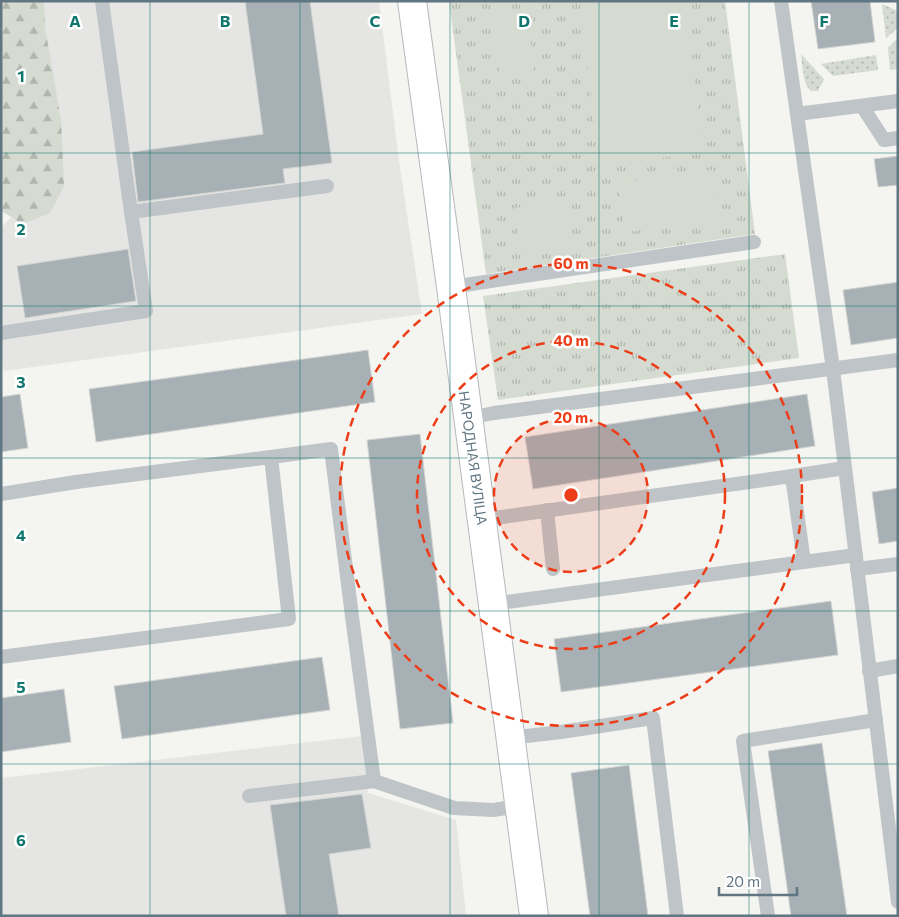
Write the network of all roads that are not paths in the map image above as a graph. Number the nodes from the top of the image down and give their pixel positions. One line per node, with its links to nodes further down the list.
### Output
1 (102, 1): 9 (lane)
2 (412, 1): 11 (street, НАРОДНАЯ ВУЛІЦА)
3 (781, 1): 6 (lane)
4 (898, 101): 5 (lane)
5 (862, 106): 6 (lane); 7 (lane)
6 (797, 114): 14 (lane)
7 (898, 138)
8 (327, 186): 9 (lane)
9 (131, 212): 12 (lane)
10 (754, 242): 11 (lane)
11 (451, 287): 15 (street, НАРОДНАЯ ВУЛІЦА)
12 (1, 333)
13 (898, 360): 14 (lane)
14 (833, 369): 15 (lane); 17 (lane)
15 (468, 418): 21 (street, НАРОДНАЯ ВУЛІЦА)
16 (272, 457): 19 (lane); 28 (lane); 33 (lane)
17 (845, 468): 18 (lane); 22 (lane)
18 (792, 476): 20 (lane); 23 (lane)
19 (1, 494)
20 (547, 510): 21 (lane); 25 (lane)
21 (482, 520): 27 (street, НАРОДНАЯ ВУЛІЦА)
22 (856, 555): 23 (lane); 26 (lane)
23 (804, 562): 27 (lane)
24 (898, 564): 26 (lane)
25 (554, 569)
26 (857, 570): 30 (lane)
27 (492, 604): 32 (street, НАРОДНАЯ ВУЛІЦА)
28 (1, 657)
29 (898, 666): 30 (lane)
30 (869, 671): 31 (lane)
31 (876, 720): 36 (lane); 39 (lane)
32 (509, 738): 35 (street, НАРОДНАЯ ВУЛІЦА); 38 (lane)
33 (374, 781): 34 (lane); 35 (lane)
34 (248, 796)
35 (519, 806): 37 (street, НАРОДНАЯ ВУЛІЦА)
36 (898, 902)
37 (534, 916)
38 (677, 916)
39 (768, 916)

